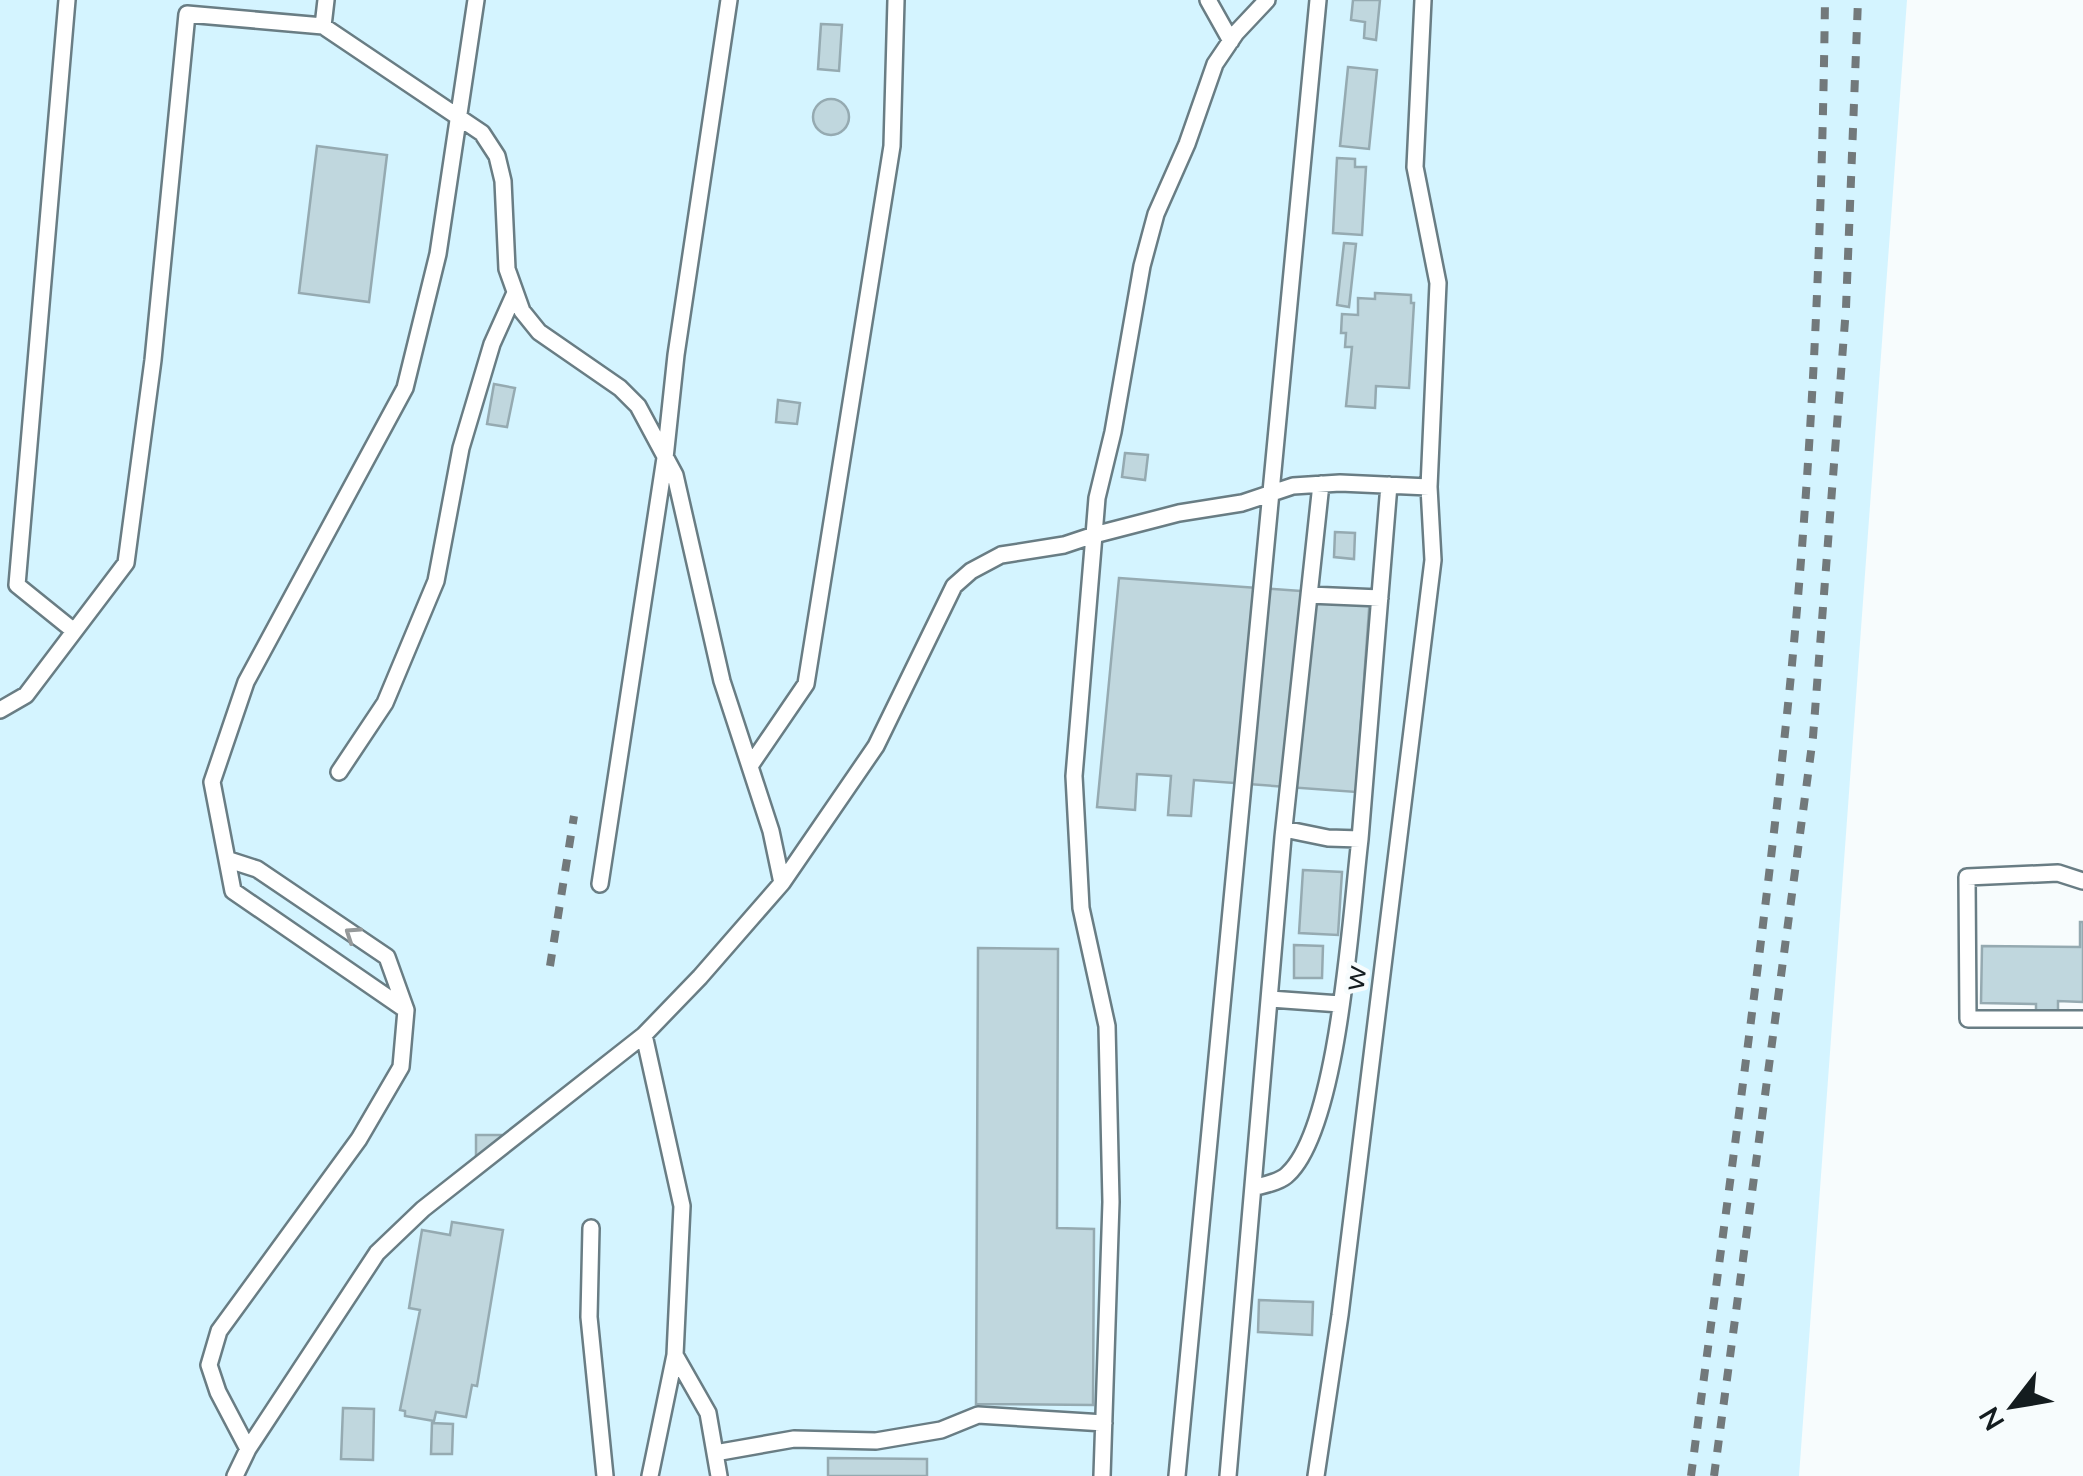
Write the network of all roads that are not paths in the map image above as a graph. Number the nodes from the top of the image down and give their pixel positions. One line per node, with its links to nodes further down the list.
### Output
1 (67, 0): 23 (lane)
2 (174, 0): 11 (lane)
3 (326, 0): 12 (lane)
4 (476, 0): 14 (lane)
5 (728, 0): 16 (lane)
6 (896, 0): 28 (lane)
7 (1208, 0): 13 (lane)
8 (1268, 0): 13 (lane)
9 (1318, 0): 20 (lane)
10 (1423, 0): 19 (lane, w)
11 (187, 14): 12 (lane); 26 (lane)
12 (323, 26): 14 (lane)
13 (1231, 40): 21 (lane)
14 (458, 117): 15 (lane); 32 (lane)
15 (514, 295): 16 (lane); 29 (lane)
16 (665, 458): 28 (lane); 35 (lane)
17 (1320, 484): 18 (lane); 20 (lane); 24 (lane)
18 (1389, 485): 19 (lane); 25 (lane)
19 (1429, 487): 54 (lane, w)
20 (1270, 494): 21 (lane); 52 (lane)
21 (1094, 536): 34 (lane); 44 (lane)
22 (0, 578): 23 (lane)
23 (17, 585): 26 (lane)
24 (1309, 595): 25 (lane); 30 (lane)
25 (1380, 598): 31 (lane)
26 (74, 631): 27 (lane)
27 (0, 710)
28 (750, 766): 34 (lane)
29 (339, 772)
30 (1284, 829): 31 (lane); 36 (lane)
31 (1360, 839): 37 (lane)
32 (229, 860): 38 (lane); 38 (lane, one-way to 32)
33 (2083, 881): 39 (lane)
34 (782, 882): 40 (lane)
35 (600, 884)
36 (1270, 999): 37 (lane); 41 (lane)
37 (1340, 1004): 41 (lane)
38 (406, 1010): 45 (lane)
39 (2083, 1019)
40 (644, 1035): 43 (lane); 45 (lane)
41 (1253, 1188): 53 (lane)
42 (591, 1228): 48 (lane)
43 (675, 1356): 46 (lane); 49 (lane)
44 (1104, 1423): 46 (lane); 51 (lane)
45 (248, 1450): 47 (lane)
46 (715, 1453): 50 (lane)
47 (234, 1476)
48 (604, 1476)
49 (650, 1476)
50 (719, 1476)
51 (1102, 1476)
52 (1177, 1476)
53 (1228, 1476)
54 (1316, 1476)

